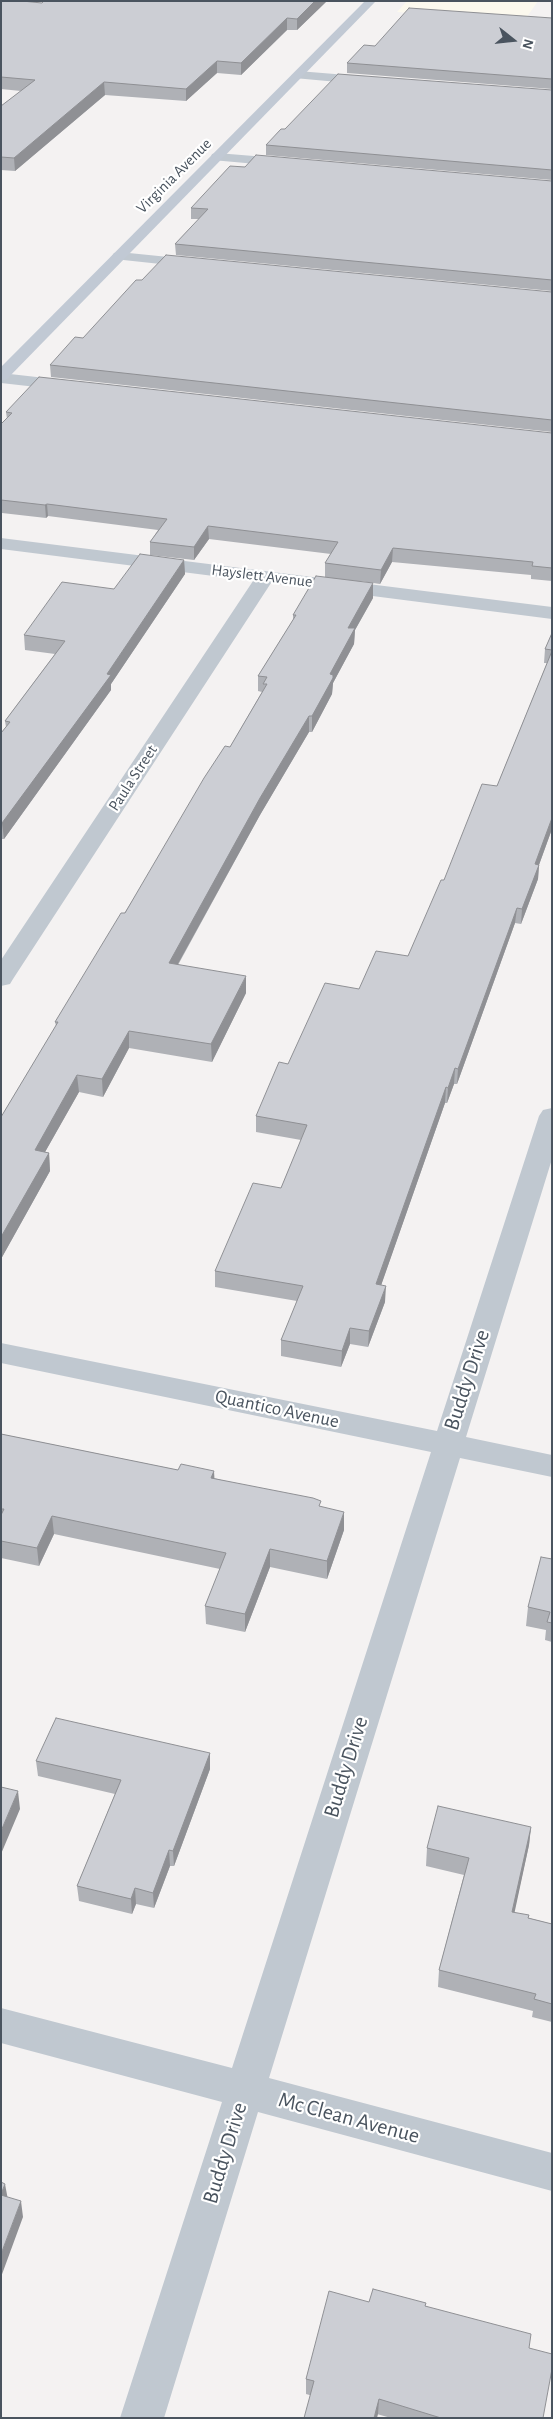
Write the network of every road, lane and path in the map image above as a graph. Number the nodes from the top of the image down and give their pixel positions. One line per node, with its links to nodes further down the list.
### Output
1 (372, 1): 2 (street, Virginia Avenue)
2 (298, 75): 3 (street); 4 (street, Virginia Avenue)
3 (386, 82)
4 (217, 157): 5 (street); 6 (street, Virginia Avenue)
5 (306, 164)
6 (119, 256): 7 (street); 8 (street, Virginia Avenue)
7 (208, 264)
8 (1, 377): 9 (street)
9 (90, 388)
10 (1, 543): 11 (street, Hayslett Avenue)
11 (265, 576): 12 (street, Hayslett Avenue); 13 (street, Paula Street)
12 (552, 613)
13 (1, 979)
14 (552, 1116): 16 (street, Buddy Drive)
15 (1, 1353): 16 (street, Quantico Avenue)
16 (447, 1444): 17 (street, Quantico Avenue); 19 (street, Buddy Drive)
17 (552, 1466)
18 (1, 2025): 19 (street, Mc Clean Avenue)
19 (245, 2090): 20 (street, Mc Clean Avenue); 21 (street, Buddy Drive)
20 (552, 2172)
21 (142, 2418)

